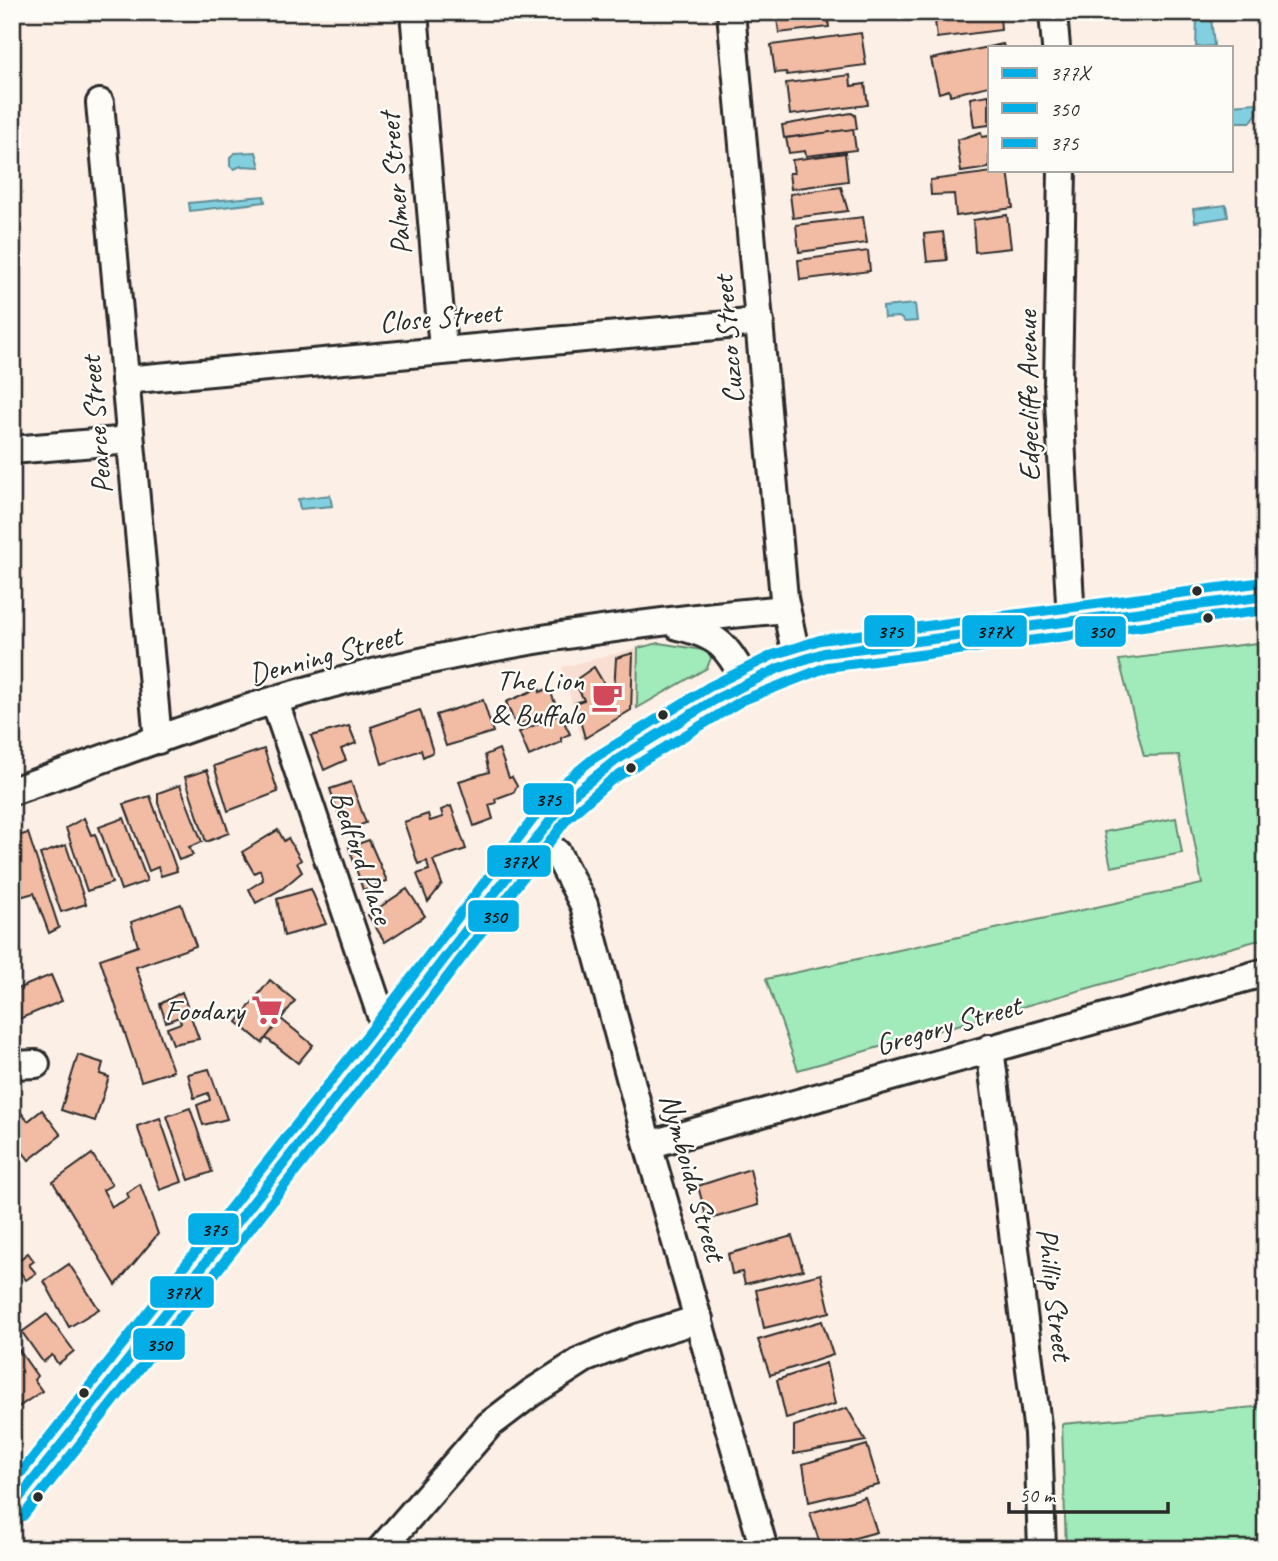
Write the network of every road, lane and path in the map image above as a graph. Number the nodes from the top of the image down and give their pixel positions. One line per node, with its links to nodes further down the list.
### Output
1 (414, 12): 8 (street, Palmer Street)
2 (731, 12): 7 (street, Cuzco Street)
3 (1053, 12): 4 (street)
4 (1056, 46)
5 (100, 103): 9 (street, Pearce Street)
6 (1062, 172): 14 (street, Edgecliffe Avenue)
7 (760, 322): 8 (street, Close Street); 13 (street, Cuzco Street)
8 (443, 349): 9 (street, Close Street)
9 (125, 380): 10 (street, Pearce Street)
10 (130, 440): 11 (street); 19 (street, Pearce Street)
11 (12, 450)
12 (1266, 596): 14 (main road)
13 (786, 610): 15 (street, Denning Street); 16 (street, Cuzco Street)
14 (1071, 620): 16 (main road)
15 (666, 624): 17 (street, Denning Street); 18 (street, Denning Street)
16 (797, 660): 17 (main road)
17 (746, 681): 21 (main road)
18 (275, 702): 19 (street, Denning Street); 23 (street, Bedford Place)
19 (158, 740): 20 (street, Denning Street)
20 (12, 791)
21 (536, 836): 23 (main road); 25 (street, Nymboida Street)
22 (1266, 972): 24 (street, Gregory Street)
23 (387, 1033): 27 (main road)
24 (990, 1048): 25 (street, Gregory Street); 30 (street, Phillip Street)
25 (648, 1144): 26 (street, Nymboida Street)
26 (699, 1319): 28 (street); 29 (street, Nymboida Street)
27 (18, 1489)
28 (381, 1549)
29 (764, 1549)
30 (1042, 1549)

